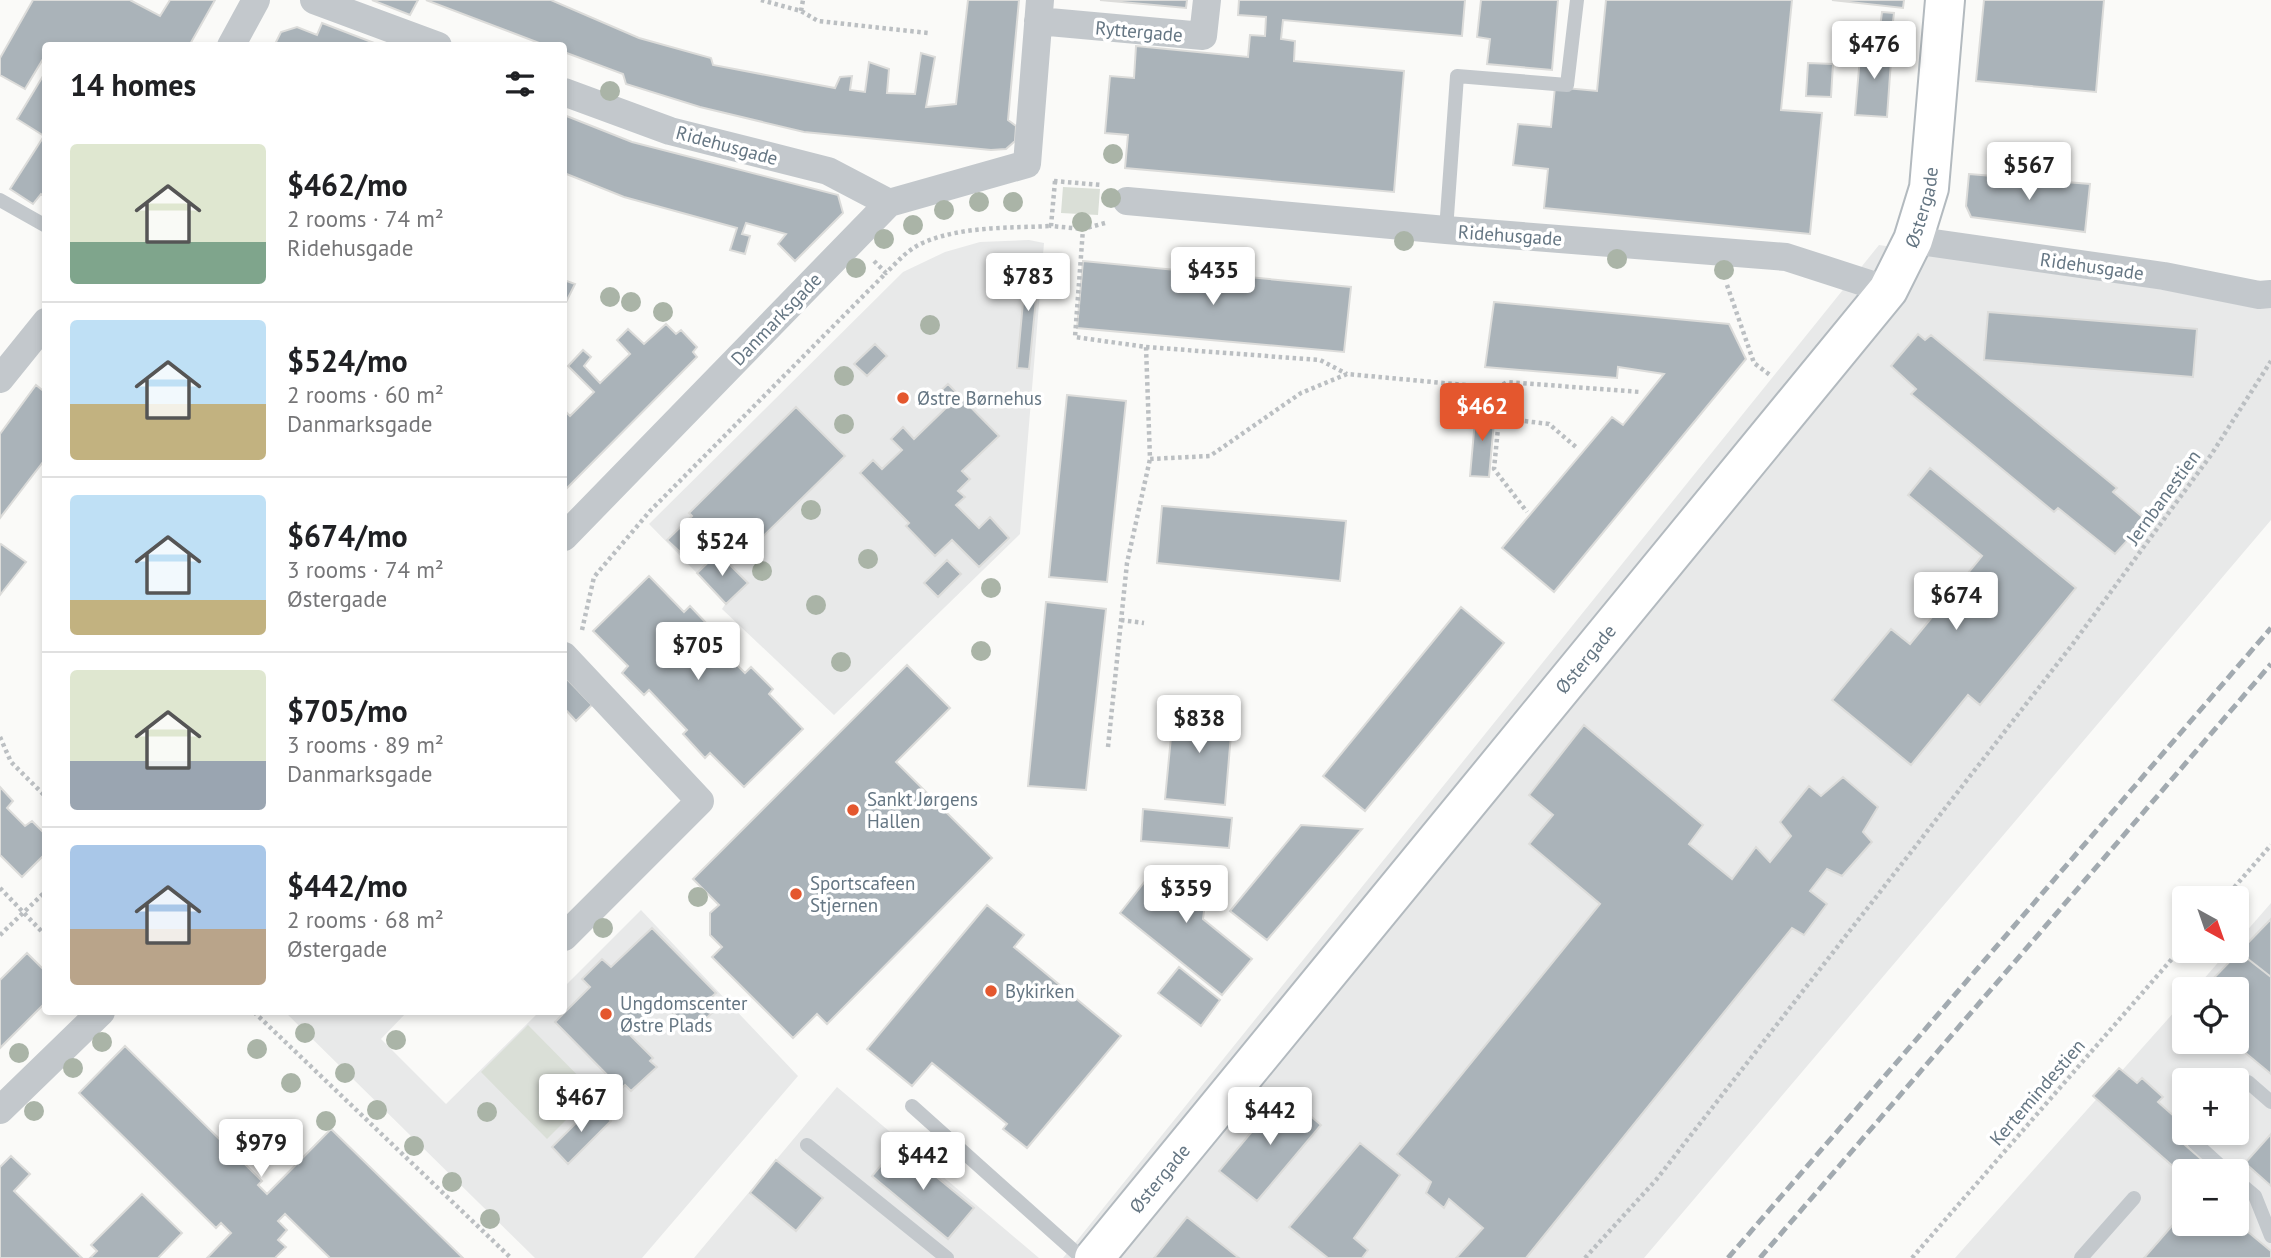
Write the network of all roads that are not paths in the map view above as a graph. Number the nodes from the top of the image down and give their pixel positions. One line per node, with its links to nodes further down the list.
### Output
1 (256, 0): 7 (street)
2 (314, 0): 8 (street)
3 (1207, 0): 6 (street, Ryttergade)
4 (1577, 0): 14 (lane)
5 (1945, 0): 15 (street, Østergade)
6 (1039, 11): 12 (street, Ryttergade)
7 (232, 42)
8 (427, 42)
9 (567, 93): 12 (street, Ridehusgade)
10 (0, 200): 13 (lane)
11 (1127, 201): 14 (street, Ridehusgade)
12 (889, 203): 20 (street, Danmarksgade)
13 (42, 224)
14 (1446, 230): 16 (street, Ridehusgade)
15 (1913, 240): 16 (street, Østergade); 17 (street, Ridehusgade)
16 (1888, 290): 36 (street, Østergade)
17 (2271, 294)
18 (42, 327): 19 (street)
19 (0, 379)
20 (567, 534)
21 (568, 648): 22 (street)
22 (567, 934)
23 (98, 1015): 27 (street)
24 (2249, 1083): 25 (lane)
25 (2271, 1102)
26 (912, 1106): 35 (lane)
27 (0, 1110)
28 (807, 1144): 34 (lane)
29 (2197, 1145): 30 (lane)
30 (2213, 1159)
31 (2249, 1191): 33 (lane)
32 (2134, 1198): 37 (lane)
33 (2271, 1236)
34 (947, 1258)
35 (1082, 1258)
36 (1094, 1258)
37 (2081, 1258)

